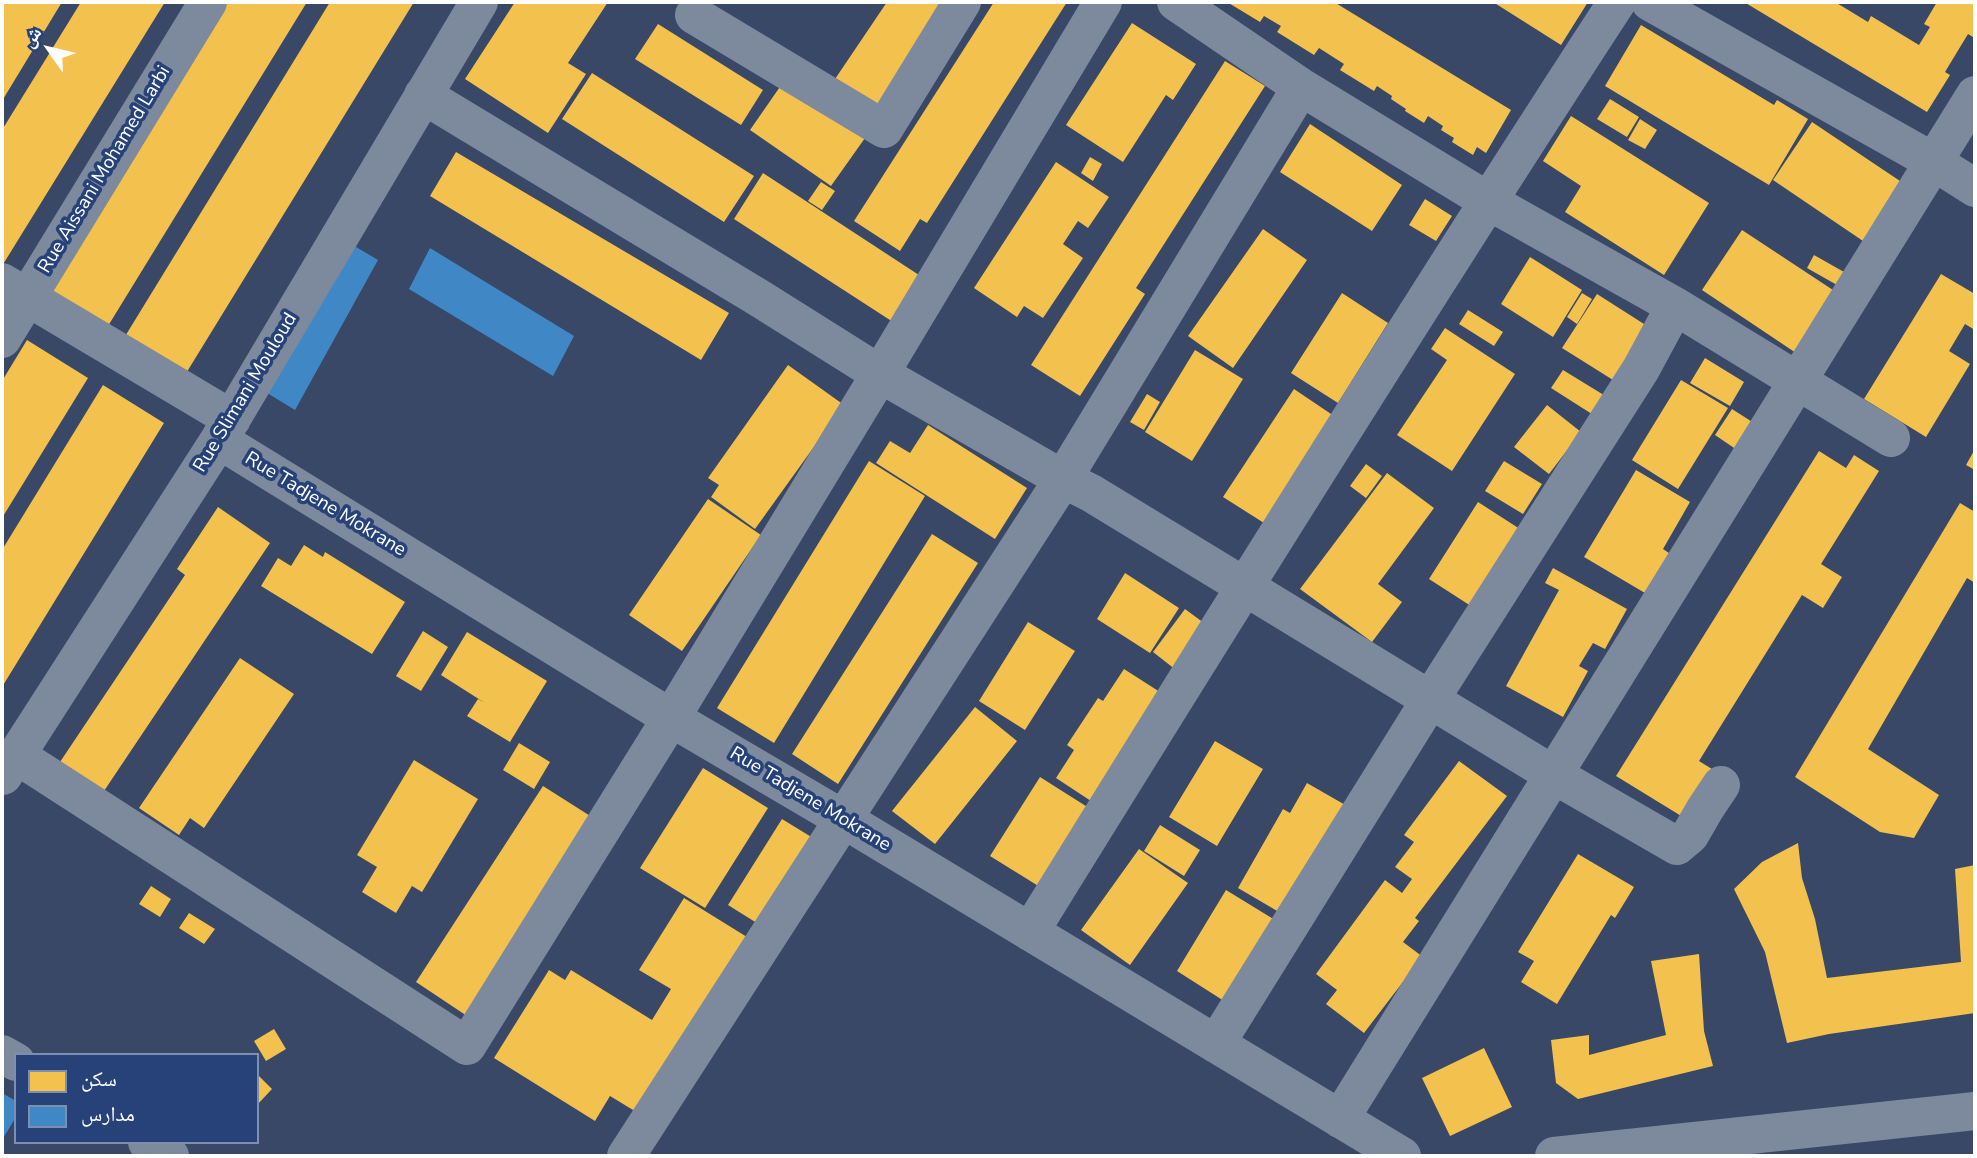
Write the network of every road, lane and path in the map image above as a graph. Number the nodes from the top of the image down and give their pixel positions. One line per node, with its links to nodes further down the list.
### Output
1 (208, 2): 15 (street, Rue Aissani Mohamed Larbi)
2 (479, 2): 10 (street, Rue Slimani Mouloud)
3 (962, 2): 8 (street)
4 (1103, 2): 18 (street)
5 (1176, 2): 9 (street)
6 (1617, 2): 14 (street)
7 (1650, 2): 12 (street)
8 (694, 15)
9 (1301, 88): 14 (street); 22 (street)
10 (423, 95): 18 (street); 20 (street, Rue Slimani Mouloud)
11 (1975, 95): 12 (street)
12 (1934, 162): 13 (street); 19 (street)
13 (1975, 188)
14 (1488, 201): 16 (street); 23 (street)
15 (15, 289): 17 (street, Rue Aissani Mohamed Larbi); 20 (street, Rue Tadjene Mokrane)
16 (1675, 306): 19 (street); 24 (street)
17 (2, 339)
18 (880, 374): 22 (street); 25 (street)
19 (1798, 381): 21 (street); 27 (street)
20 (225, 430): 25 (street, Rue Tadjene Mokrane); 26 (street, Rue Slimani Mouloud)
21 (1891, 438)
22 (1063, 479): 23 (street); 29 (street)
23 (1244, 586): 24 (street); 30 (street)
24 (1430, 700): 27 (street); 31 (street)
25 (671, 718): 26 (street); 29 (street, Rue Tadjene Mokrane)
26 (9, 766)
27 (1554, 775): 28 (street); 33 (street)
28 (1721, 785)
29 (843, 819): 30 (street, Rue Tadjene Mokrane); 36 (street)
30 (1030, 932): 31 (street, Rue Tadjene Mokrane)
31 (1216, 1044): 33 (street, Rue Tadjene Mokrane)
32 (1975, 1111): 38 (street)
33 (1340, 1119): 37 (street, Rue Tadjene Mokrane)
34 (150, 1144): 35 (street)
35 (170, 1156)
36 (626, 1156)
37 (1402, 1156)
38 (1554, 1156)

